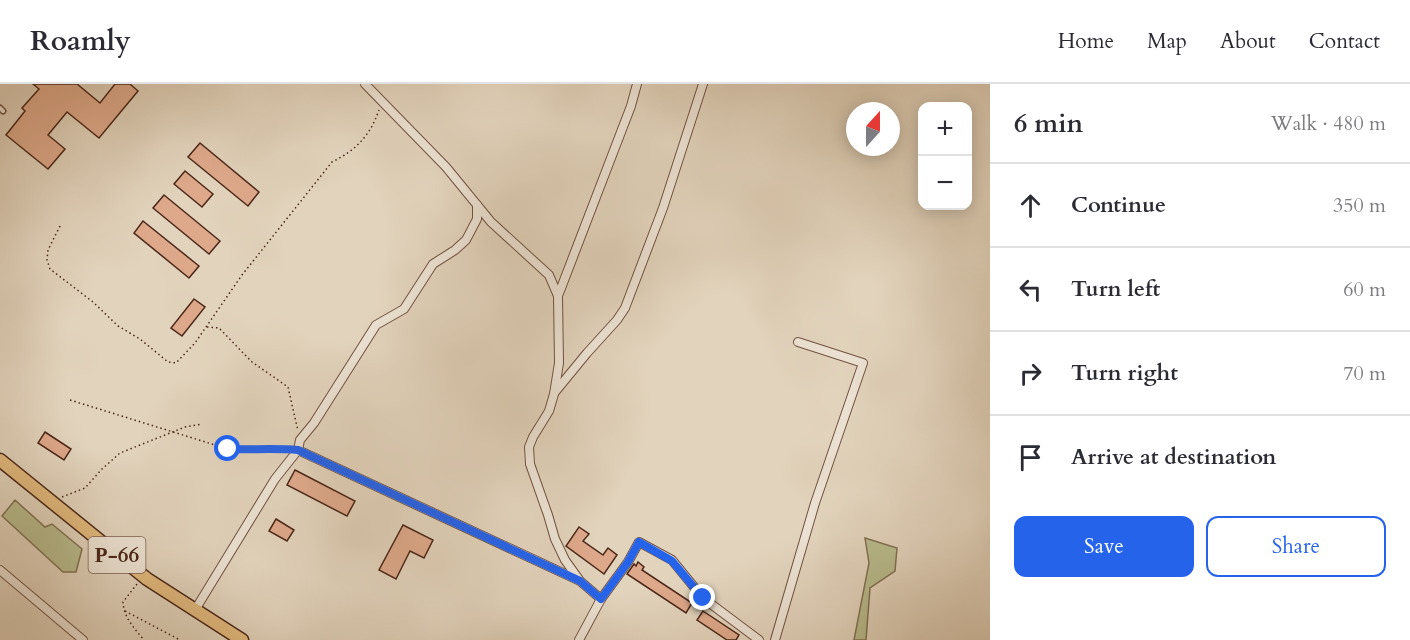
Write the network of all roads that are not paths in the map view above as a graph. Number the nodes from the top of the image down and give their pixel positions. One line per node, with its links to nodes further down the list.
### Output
1 (365, 84): 4 (street)
2 (637, 84): 5 (street)
3 (703, 84): 7 (street)
4 (477, 205): 5 (street); 8 (street)
5 (558, 296): 7 (street)
6 (798, 342): 18 (street)
7 (554, 394): 11 (street)
8 (298, 450): 11 (street); 13 (street)
9 (0, 460): 13 (main road, Р-66)
10 (0, 570): 14 (street)
11 (580, 581): 12 (street)
12 (601, 599): 16 (street); 17 (street)
13 (195, 610): 15 (main road, Р-66)
14 (83, 640)
15 (242, 640)
16 (579, 640)
17 (759, 640)
18 (775, 640)

